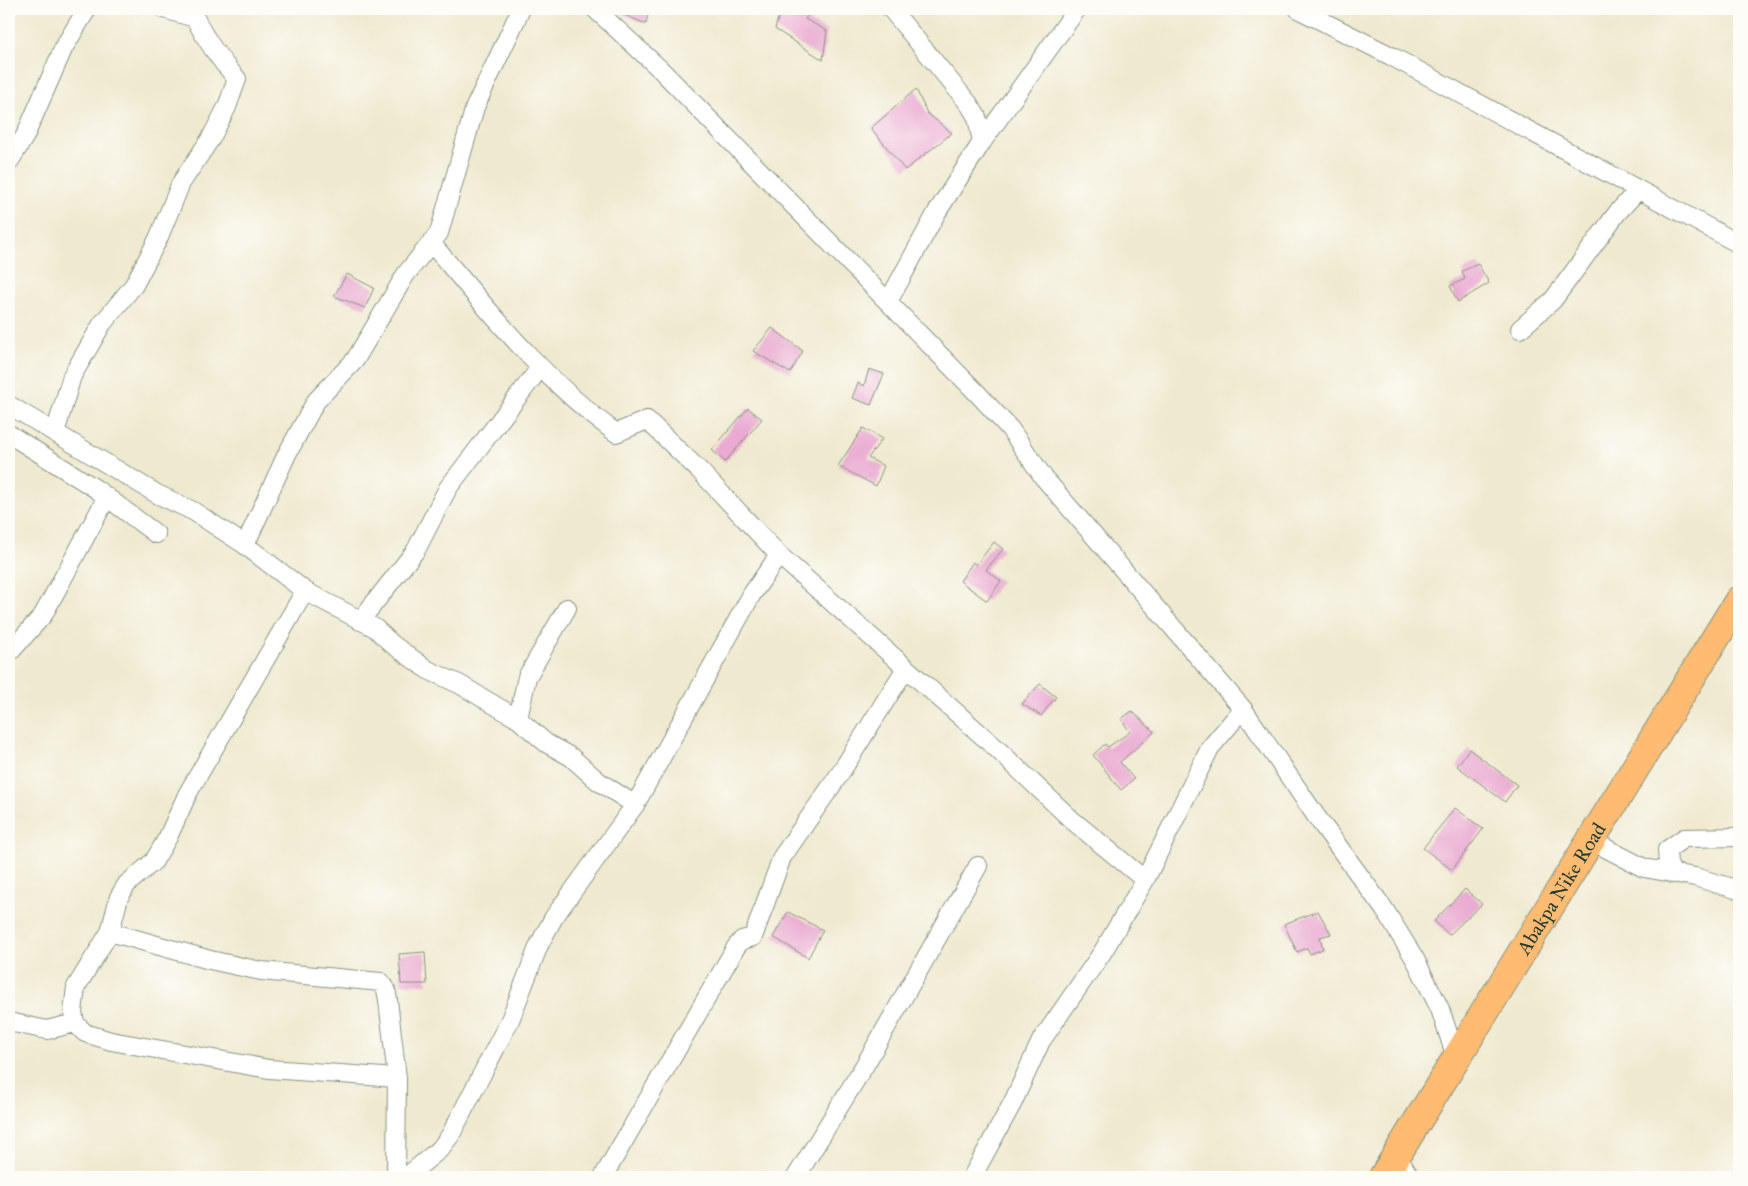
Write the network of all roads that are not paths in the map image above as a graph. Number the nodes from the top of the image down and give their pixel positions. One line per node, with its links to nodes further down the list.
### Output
1 (87, 9): 9 (street)
2 (164, 9): 18 (street)
3 (520, 9): 11 (street)
4 (595, 9): 13 (street)
5 (891, 9): 8 (street)
6 (1077, 9): 8 (street)
7 (1298, 9): 10 (street)
8 (982, 142): 13 (street)
9 (9, 162)
10 (1638, 190): 12 (street); 14 (street)
11 (432, 244): 15 (street); 21 (street)
12 (1739, 244)
13 (888, 302): 29 (street)
14 (1520, 329)
15 (540, 368): 22 (street); 26 (street)
16 (9, 405): 18 (street)
17 (9, 434): 19 (street)
18 (55, 434): 21 (street)
19 (107, 497): 20 (street); 27 (street)
20 (156, 534)
21 (245, 545): 23 (street)
22 (779, 555): 28 (street); 31 (street)
23 (305, 591): 26 (street); 38 (street)
24 (1739, 600): 33 (main road, Abakpa Nike Road)
25 (567, 608): 30 (street)
26 (360, 621): 30 (street)
27 (11, 651)
28 (906, 668): 36 (street); 46 (street)
29 (1243, 710): 36 (street); 41 (street)
30 (518, 719): 31 (street)
31 (635, 805): 45 (street)
32 (1739, 837): 35 (street)
33 (1590, 840): 35 (street); 41 (main road, Abakpa Nike Road)
34 (978, 866): 47 (street)
35 (1672, 874): 37 (street)
36 (1145, 880): 48 (street)
37 (1739, 890)
38 (110, 932): 40 (street); 42 (street)
39 (9, 1022): 40 (street)
40 (75, 1023): 42 (street)
41 (1456, 1057): 43 (main road, Abakpa Nike Road)
42 (397, 1078): 44 (street)
43 (1397, 1170)
44 (396, 1177)
45 (406, 1177)
46 (603, 1177)
47 (796, 1177)
48 (972, 1177)

